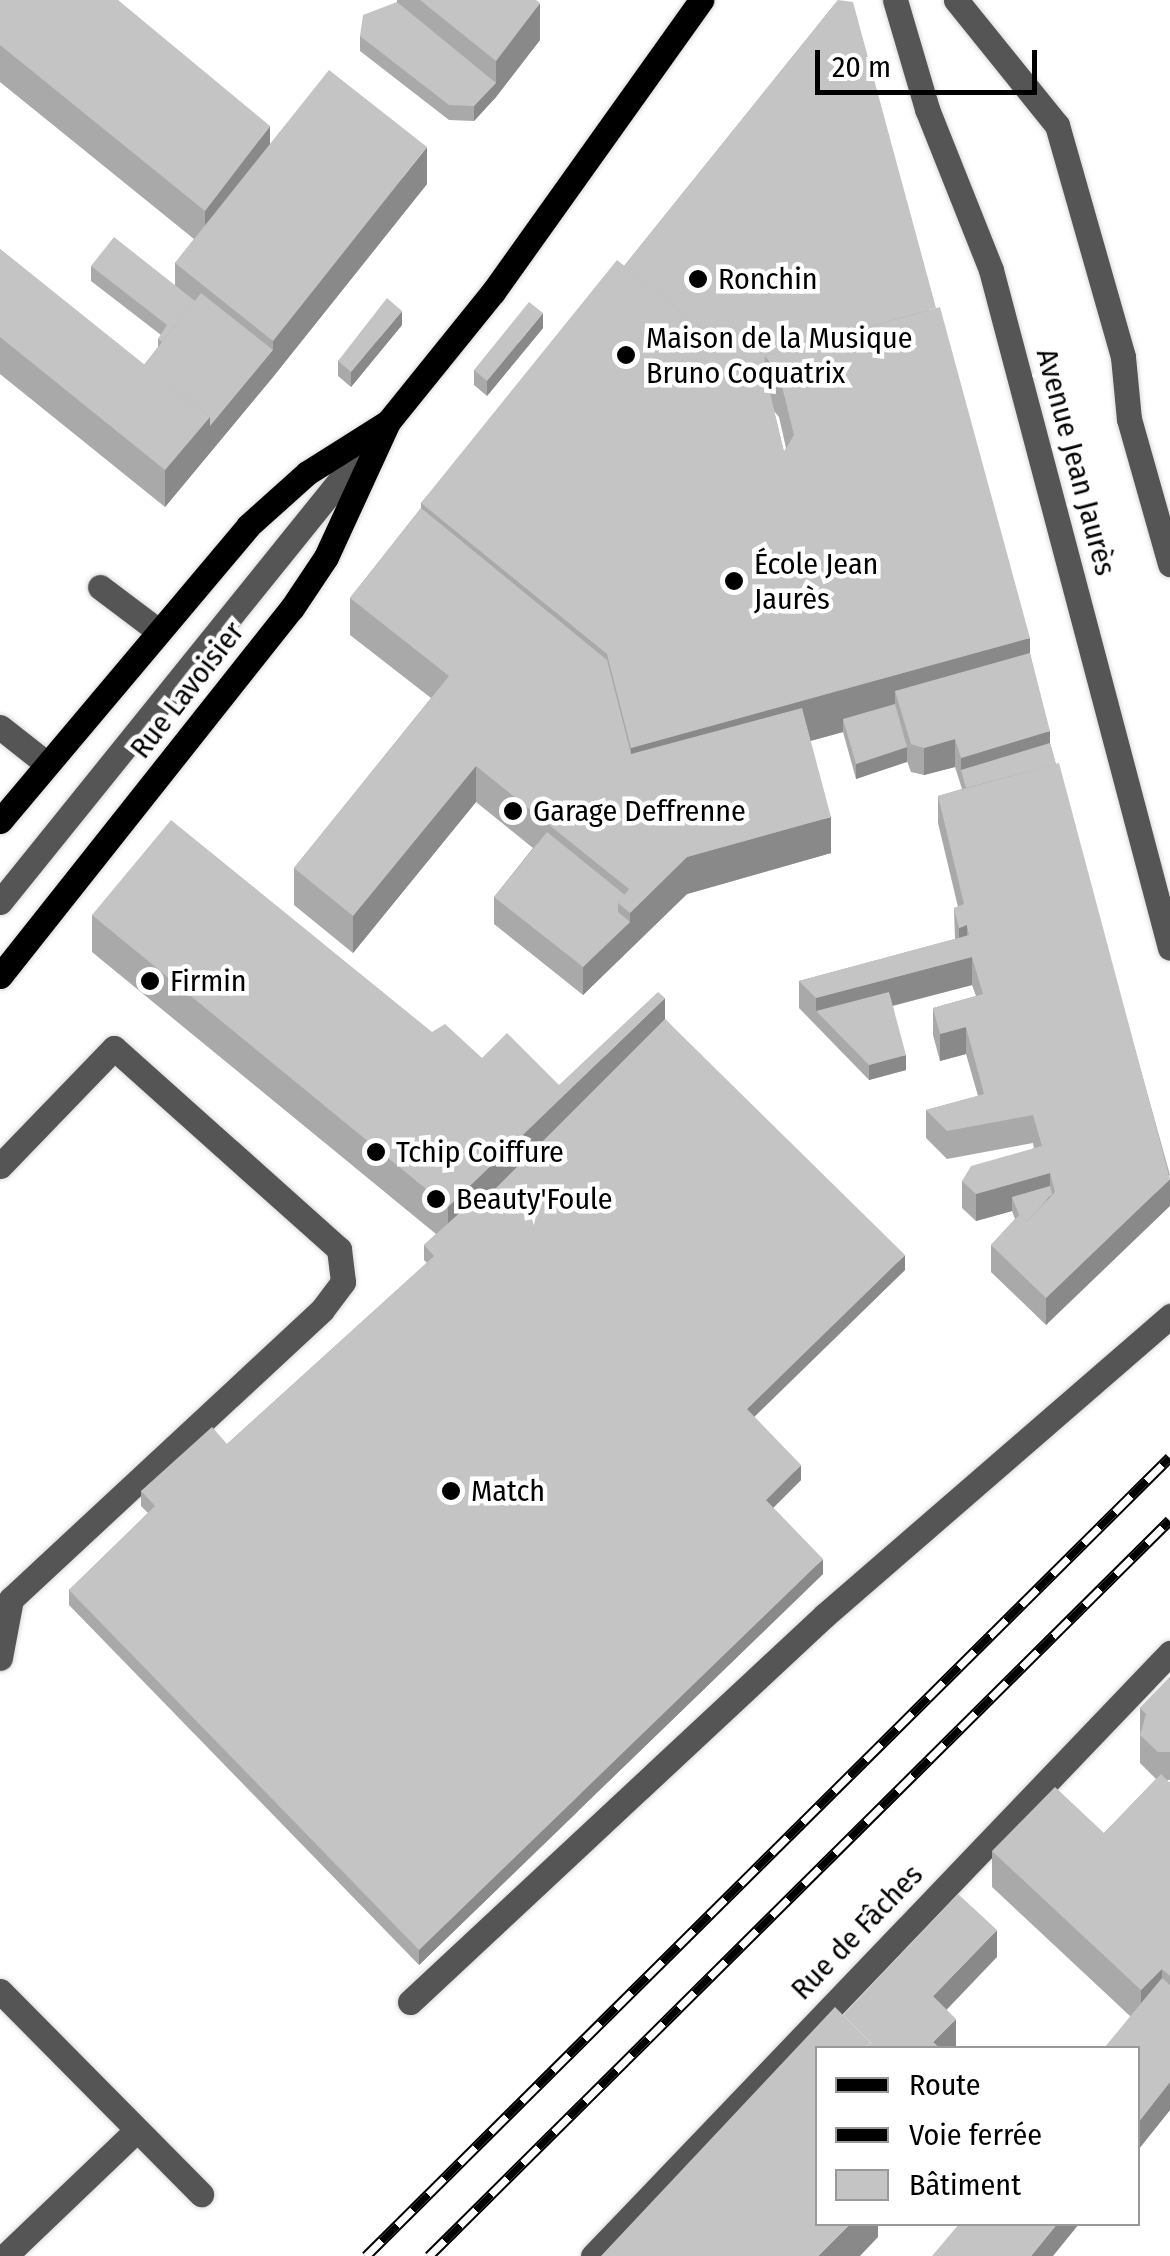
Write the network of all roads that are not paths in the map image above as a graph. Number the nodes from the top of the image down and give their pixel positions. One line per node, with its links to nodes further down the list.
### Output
1 (702, 0): 4 (main road, Rue Lavoisier)
2 (895, 0): 12 (street, Avenue Jean Jaurès)
3 (956, 0): 5 (street, Avenue Jean Jaurès)
4 (388, 422): 7 (main road, Rue Lavoisier); 11 (street); 13 (main road, Rue Lavoisier)
5 (1170, 564)
6 (100, 587): 7 (street)
7 (157, 630): 9 (main road, Rue Lavoisier)
8 (0, 727): 9 (street)
9 (47, 764): 10 (main road, Rue Lavoisier)
10 (0, 821)
11 (4, 892)
12 (1170, 948)
13 (0, 976)
14 (0, 1166): 17 (street)
15 (1170, 1316): 19 (street)
16 (1170, 1653): 23 (street, Rue de Fâches)
17 (0, 1658)
18 (0, 1992): 20 (street)
19 (410, 2002)
20 (137, 2130): 21 (street); 22 (street)
21 (202, 2194)
22 (5, 2256)
23 (593, 2256)

